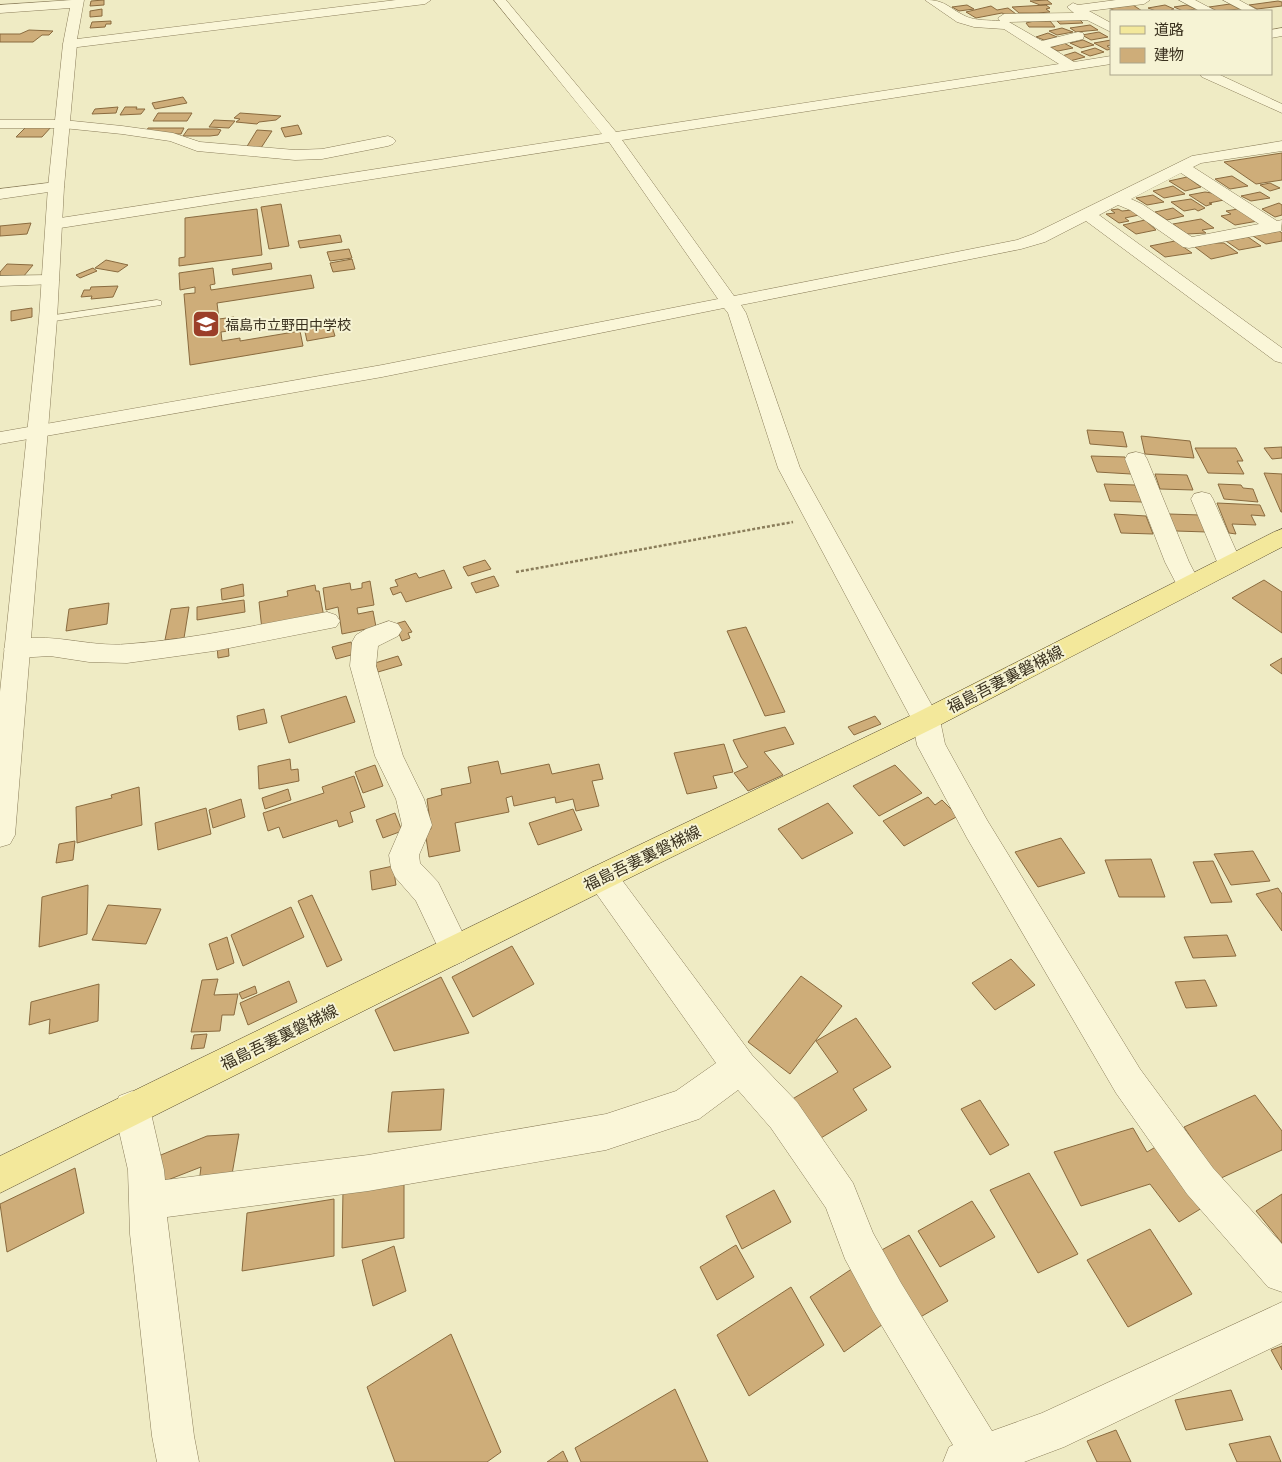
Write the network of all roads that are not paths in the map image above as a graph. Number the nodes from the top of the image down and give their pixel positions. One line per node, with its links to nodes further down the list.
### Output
1 (425, 0): 8 (street)
2 (500, 0): 28 (street)
3 (932, 0): 19 (street)
4 (1060, 0): 11 (street)
5 (1144, 0): 11 (street)
6 (1185, 0): 12 (street)
7 (1229, 0): 13 (street)
8 (409, 1): 18 (street)
9 (77, 2): 10 (street); 18 (street)
10 (4, 6)
11 (1076, 9): 14 (street)
12 (1208, 10)
13 (1251, 10)
14 (1089, 16): 15 (street); 16 (street)
15 (1004, 18)
16 (1110, 27)
17 (1078, 36): 19 (street)
18 (70, 44): 27 (street)
19 (1038, 46): 21 (street)
20 (1110, 60): 21 (street)
21 (1070, 66): 28 (street)
22 (1209, 75): 24 (street)
23 (1274, 91): 24 (street)
24 (1250, 94): 25 (street)
25 (1282, 109)
26 (0, 124): 27 (street)
27 (63, 124): 29 (street); 32 (street)
28 (614, 138): 36 (street); 40 (street)
29 (388, 141)
30 (1282, 146): 31 (street)
31 (1182, 167): 34 (street); 37 (street)
32 (56, 187): 33 (street); 36 (street)
33 (0, 194)
34 (1118, 199): 35 (street); 37 (street)
35 (1087, 214): 40 (street); 43 (street)
36 (54, 224): 38 (street)
37 (1279, 226)
38 (50, 280): 39 (street); 42 (street)
39 (0, 281)
40 (729, 302): 44 (street); 54 (street)
41 (156, 303): 42 (lane)
42 (48, 319): 44 (street)
43 (1282, 357)
44 (37, 432): 45 (street); 53 (street)
45 (0, 438)
46 (1136, 459): 50 (street)
47 (1202, 499): 49 (street)
48 (1280, 541): 49 (main road, 福島吾妻裏磐梯線)
49 (1230, 564): 50 (main road, 福島吾妻裏磐梯線)
50 (1189, 585): 54 (main road, 福島吾妻裏磐梯線)
51 (327, 621): 53 (street)
52 (389, 630): 57 (street)
53 (17, 649): 55 (street)
54 (926, 720): 56 (main road, 福島吾妻裏磐梯線); 62 (street)
55 (0, 835)
56 (602, 877): 57 (main road, 福島吾妻裏磐梯線); 58 (street)
57 (455, 950): 59 (main road, 福島吾妻裏磐梯線)
58 (740, 1067): 61 (street); 64 (street)
59 (132, 1110): 60 (main road, 福島吾妻裏磐梯線); 61 (street)
60 (0, 1175)
61 (148, 1201): 65 (street)
62 (1282, 1273)
63 (1282, 1322): 64 (street)
64 (974, 1459)
65 (178, 1462)

